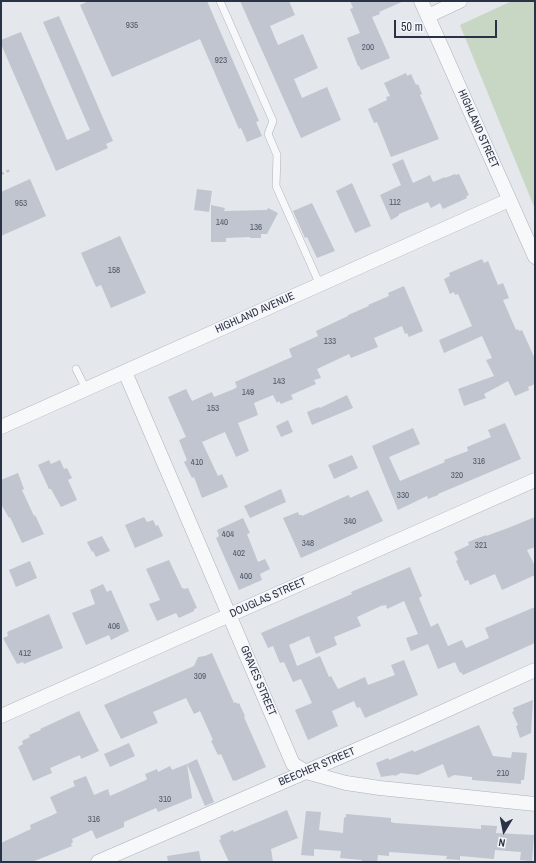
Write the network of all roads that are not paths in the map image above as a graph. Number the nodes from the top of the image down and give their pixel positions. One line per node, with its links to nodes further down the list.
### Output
1 (220, 1): 7 (lane)
2 (421, 1): 4 (street, HIGHLAND STREET)
3 (460, 1): 4 (street)
4 (428, 16): 5 (street, HIGHLAND STREET)
5 (509, 200): 6 (street, HIGHLAND STREET); 7 (street, HIGHLAND AVENUE)
6 (535, 257)
7 (320, 285): 9 (street, HIGHLAND AVENUE)
8 (76, 369): 10 (lane)
9 (124, 372): 10 (street, HIGHLAND AVENUE); 13 (street, GRAVES STREET)
10 (86, 389): 11 (street, HIGHLAND AVENUE)
11 (1, 426)
12 (535, 480): 13 (street, DOUGLAS STREET)
13 (230, 615): 15 (street, DOUGLAS STREET); 16 (street, GRAVES STREET)
14 (535, 670): 16 (street, BEECHER STREET)
15 (1, 716)
16 (306, 772): 17 (street, GRAVES STREET); 18 (street, BEECHER STREET)
17 (535, 804)
18 (98, 862)

